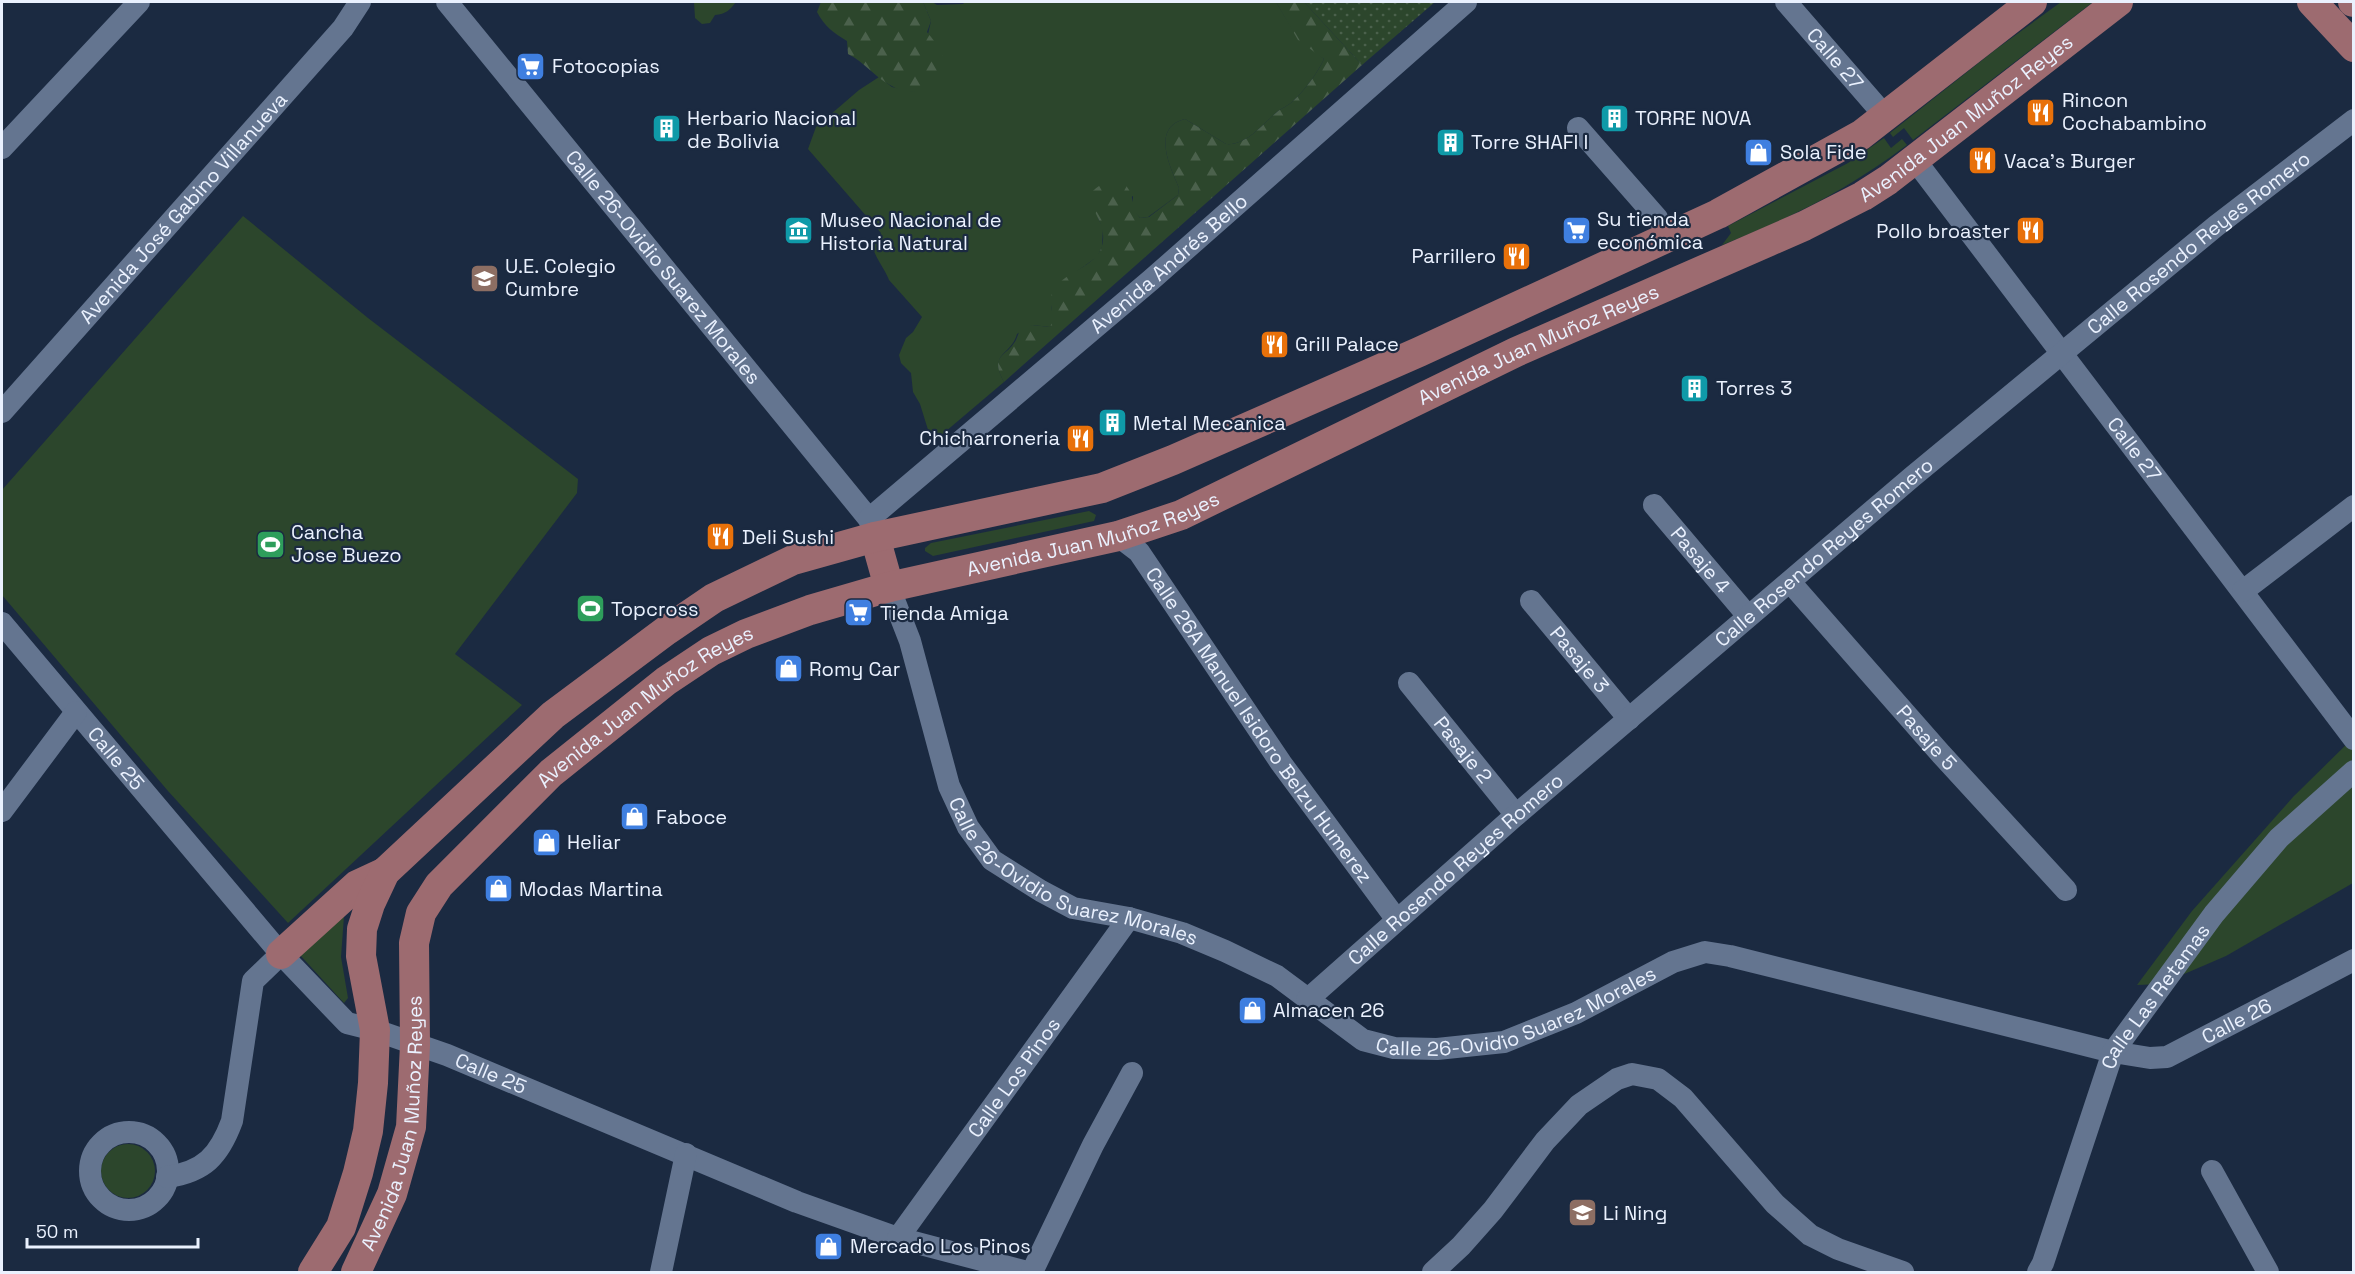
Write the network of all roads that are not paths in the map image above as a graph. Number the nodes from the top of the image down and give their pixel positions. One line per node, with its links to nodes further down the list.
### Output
1 (139, 2): 13 (street)
2 (360, 2): 17 (street, Avenida José Gabino Villanueva)
3 (1466, 2): 21 (street, Avenida Andrés Bello)
4 (1786, 2): 10 (street, Calle 27)
5 (2032, 2): 10 (main road, Avenida Juan Muñoz Reyes)
6 (2118, 2): 14 (main road, Avenida Juan Muñoz Reyes)
7 (2312, 2): 9 (main road)
8 (452, 7): 21 (street, Calle 26-Ovidio Suarez Morales)
9 (2354, 47)
10 (1885, 116): 18 (main road, Avenida Juan Muñoz Reyes)
11 (2354, 120): 16 (street, Calle Rosendo Reyes Romero)
12 (1578, 128): 15 (street)
13 (2, 148)
14 (1915, 160): 16 (street, Calle 27); 22 (main road, Avenida Juan Muñoz Reyes)
15 (1657, 219)
16 (2062, 353): 23 (street, Calle Rosendo Reyes Romero); 25 (street, Calle 27)
17 (2, 412)
18 (1101, 488): 21 (main road, Avenida Juan Muñoz Reyes); 22 (main road)
19 (1654, 505): 27 (street, Pasaje 4)
20 (2354, 506): 25 (street)
21 (872, 528): 24 (main road); 36 (main road, Avenida Juan Muñoz Reyes)
22 (1118, 536): 24 (main road, Avenida Juan Muñoz Reyes); 39 (street, Calle 26A Manuel Isidoro Belzu Humerez)
23 (1790, 582): 27 (street, Calle Rosendo Reyes Romero); 37 (street, Pasaje 5)
24 (889, 588): 38 (street, Calle 26-Ovidio Suarez Morales); 44 (main road, Avenida Juan Muñoz Reyes)
25 (2243, 591): 32 (street, Calle 27)
26 (1531, 601): 31 (street, Pasaje 3)
27 (1748, 616): 31 (street, Calle Rosendo Reyes Romero)
28 (2, 623): 30 (street, Calle 25)
29 (1409, 683): 35 (street, Pasaje 2)
30 (76, 712): 34 (street); 40 (street, Calle 25)
31 (1629, 719): 35 (street, Calle Rosendo Reyes Romero)
32 (2354, 739)
33 (2354, 771): 45 (street, Calle Las Retamas)
34 (2, 811)
35 (1516, 815): 39 (street, Calle Rosendo Reyes Romero)
36 (385, 872): 40 (main road); 43 (main road, Avenida Juan Muñoz Reyes)
37 (2066, 890)
38 (1130, 918): 42 (street, Calle 26-Ovidio Suarez Morales); 50 (street, Calle Los Pinos)
39 (1397, 920): 42 (street, Calle Rosendo Reyes Romero)
40 (281, 954): 43 (street, Calle 25); 49 (street)
41 (2354, 960): 45 (street, Calle 26)
42 (1307, 1000): 45 (street, Calle 26-Ovidio Suarez Morales)
43 (375, 1030): 44 (street, Calle 25); 51 (main road, Avenida Juan Muñoz Reyes)
44 (415, 1045): 47 (street, Calle 25); 52 (main road, Avenida Juan Muñoz Reyes)
45 (2113, 1052): 58 (street, Calle Las Retamas)
46 (1132, 1073): 55 (street)
47 (686, 1154): 50 (street, Calle 25); 53 (street)
48 (2212, 1171): 59 (street)
49 (167, 1177)
50 (898, 1238): 54 (street, Calle 25)
51 (313, 1272)
52 (356, 1272)
53 (661, 1272)
54 (1028, 1272)
55 (1032, 1272)
56 (1433, 1272): 57 (street)
57 (1903, 1272)
58 (2038, 1272)
59 (2268, 1272)

